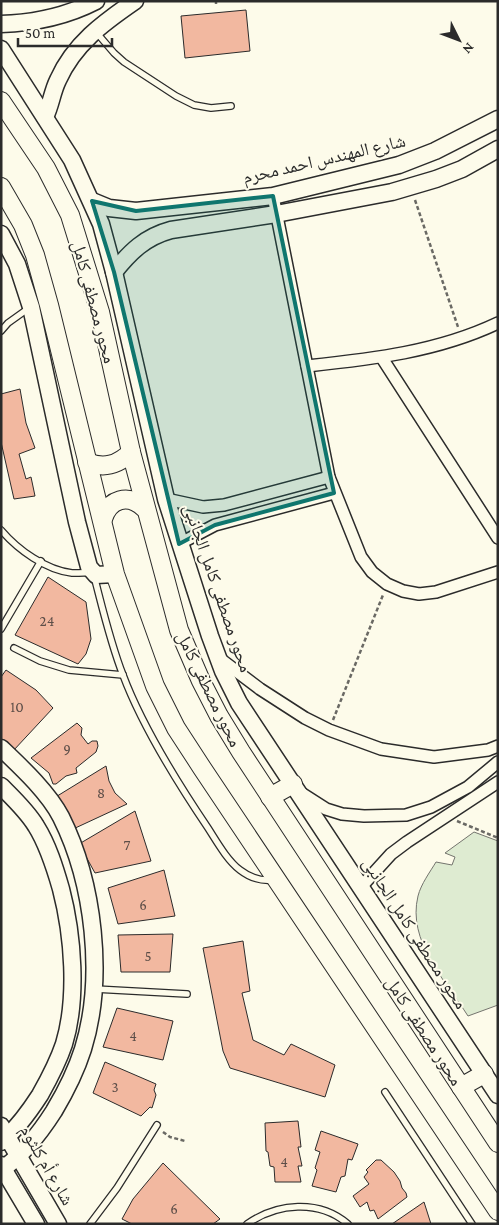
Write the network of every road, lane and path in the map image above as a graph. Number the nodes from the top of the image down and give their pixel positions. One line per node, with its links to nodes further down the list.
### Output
1 (96, 1): 4 (street)
2 (135, 1): 3 (street)
3 (116, 6): 5 (street)
4 (1, 24)
5 (94, 30): 8 (lane); 9 (street)
6 (1, 49): 9 (street, محور مصطفى كامل الجانبى)
7 (1, 101): 25 (main road, محور مصطفى كامل)
8 (231, 106)
9 (44, 117): 15 (street, محور مصطفى كامل الجانبى)
10 (498, 119): 14 (street, شارع المهندس احمد محرم)
11 (498, 149): 13 (street)
12 (1, 187): 26 (main road)
13 (410, 187): 16 (street); 22 (path)
14 (273, 196): 15 (street, شارع المهندس احمد محرم); 16 (street)
15 (92, 201): 18 (street, محور مصطفى كامل الجانبى)
16 (276, 214): 18 (street); 24 (street)
17 (1, 234): 19 (street)
18 (114, 272): 29 (street, محور مصطفى كامل الجانبى)
19 (31, 307): 21 (lane); 36 (street)
20 (498, 323): 22 (street)
21 (1, 331)
22 (462, 338): 23 (street)
23 (382, 358): 24 (street); 33 (street)
24 (306, 366): 27 (street)
25 (131, 452): 26 (main road); 30 (main road, محور مصطفى كامل)
26 (87, 462): 31 (main road)
27 (329, 476): 28 (street); 29 (street)
28 (334, 493): 34 (street); 39 (street)
29 (166, 499): 34 (street, محور مصطفى كامل الجانبى)
30 (144, 508): 31 (main road); 51 (main road, محور مصطفى كامل)
31 (102, 519): 38 (main road)
32 (1, 530): 35 (lane)
33 (498, 538)
34 (180, 544): 42 (street, محور مصطفى كامل الجانبى)
35 (41, 561): 36 (lane); 40 (lane)
36 (92, 572): 38 (street); 43 (lane)
37 (498, 572): 39 (street)
38 (115, 574): 54 (main road)
39 (387, 584): 44 (path)
40 (1, 629)
41 (14, 648): 43 (lane)
42 (218, 656): 44 (street); 50 (street, محور مصطفى كامل الجانبى)
43 (122, 675): 54 (lane)
44 (329, 730): 45 (street)
45 (498, 746)
46 (1, 748): 56 (street)
47 (498, 762): 50 (street)
48 (498, 782): 52 (street)
49 (1, 786): 62 (street)
50 (295, 788): 51 (main road); 55 (street, محور مصطفى كامل الجانبى)
51 (270, 798): 59 (main road, محور مصطفى كامل)
52 (445, 817): 53 (path); 55 (street)
53 (498, 838)
54 (277, 880): 70 (main road)
55 (360, 886): 58 (street, محور مصطفى كامل الجانبى)
56 (93, 989): 57 (lane); 65 (street)
57 (187, 994)
58 (484, 1074): 59 (main road); 61 (street, محور مصطفى كامل الجانبى)
59 (461, 1087): 67 (main road, محور مصطفى كامل)
60 (385, 1092): 76 (lane)
61 (498, 1094)
62 (25, 1117): 64 (street); 65 (street)
63 (158, 1125): 66 (path); 73 (lane)
64 (4, 1135): 68 (street, شارع أم كلثوم)
65 (37, 1135): 68 (street)
66 (185, 1141)
67 (498, 1143)
68 (19, 1155): 69 (street); 72 (street, شارع أم كلثوم)
69 (2, 1168): 71 (street)
70 (498, 1211)
71 (36, 1224)
72 (58, 1224)
73 (90, 1224)
74 (247, 1224): 75 (lane)
75 (348, 1224)
76 (472, 1224)

